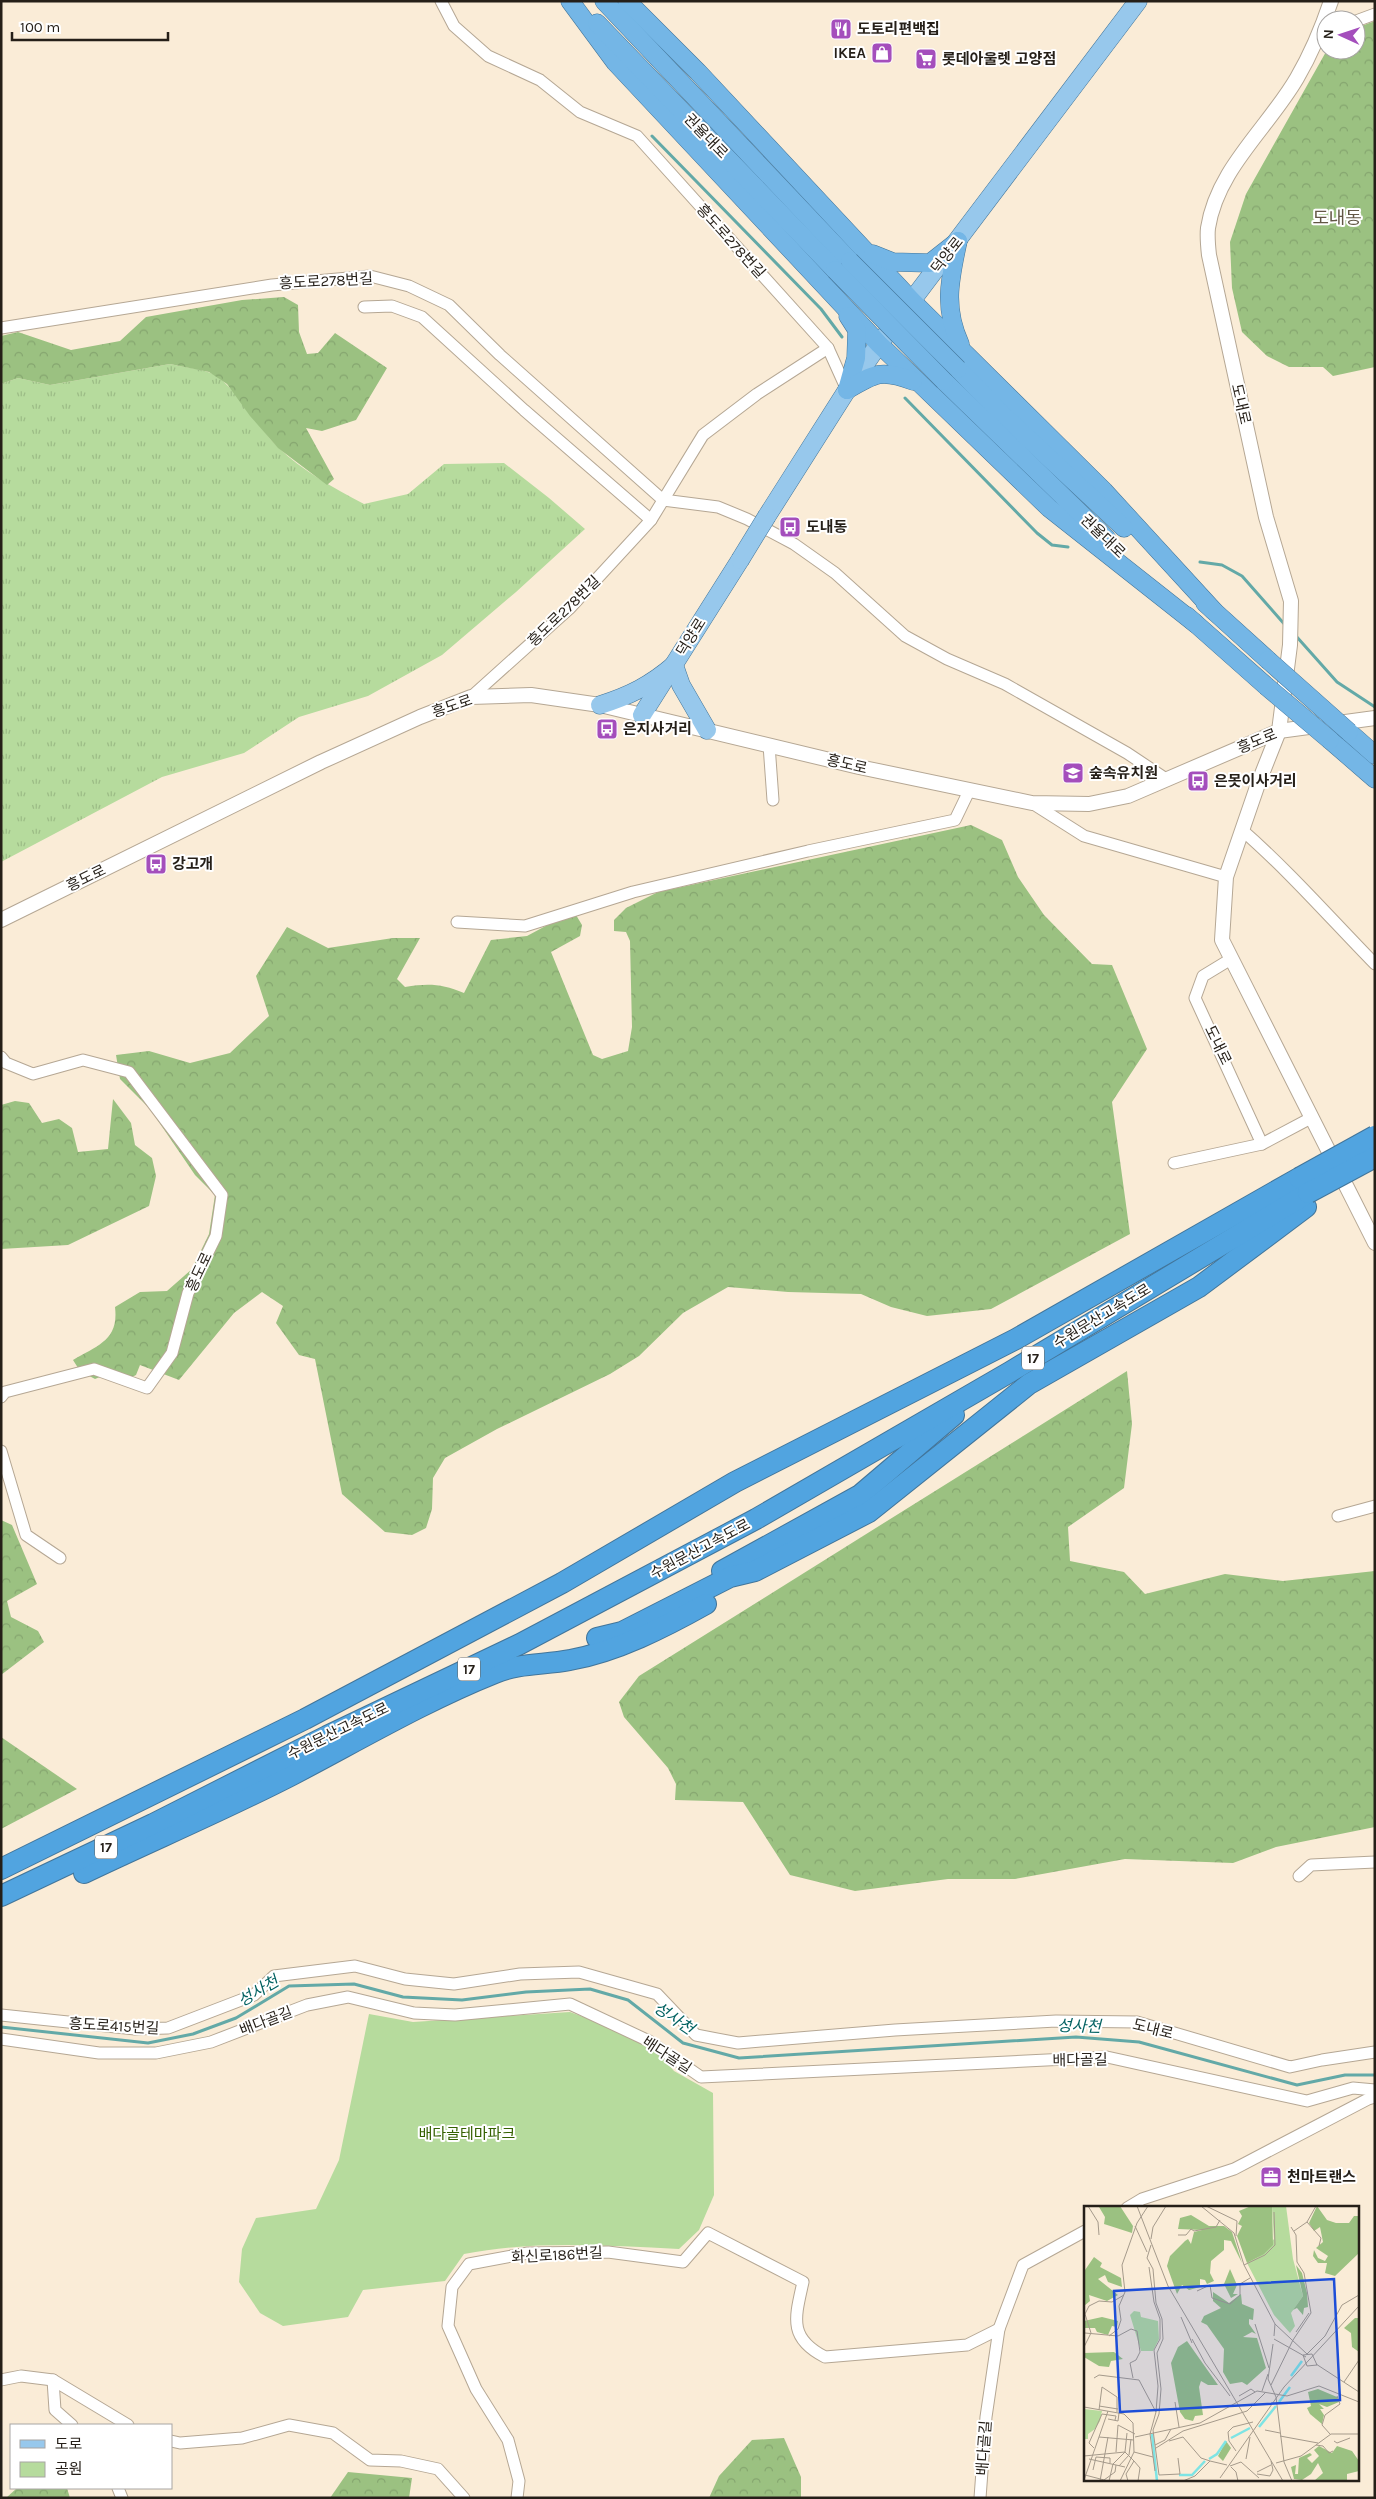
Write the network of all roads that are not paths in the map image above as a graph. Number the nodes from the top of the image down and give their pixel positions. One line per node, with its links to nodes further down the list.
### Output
1 (441, 1): 16 (street, 흥도로278번길)
2 (570, 1): 11 (highway)
3 (576, 1): 10 (highway, 권율대로)
4 (604, 1): 10 (highway, 권율대로)
5 (627, 1): 9 (highway)
6 (1138, 1): 8 (main road, 덕양로)
7 (1316, 45): 29 (street, 도내로)
8 (958, 241): 9 (highway); 12 (main road, 덕양로); 17 (highway)
9 (870, 253): 11 (highway); 12 (highway)
10 (843, 266): 17 (highway, bridge)
11 (836, 296): 15 (highway); 19 (highway)
12 (912, 300): 15 (main road, 덕양로); 17 (highway)
13 (364, 307): 21 (street, 흥도로278번길)
14 (1, 328): 20 (street, 흥도로278번길)
15 (880, 344): 18 (highway); 19 (main road, 덕양로)
16 (828, 348): 19 (street, 흥도로278번길); 20 (street, 흥도로278번길)
17 (956, 368): 18 (highway); 22 (highway, 권율대로); 31 (highway, 권율대로, bridge)
18 (923, 385): 19 (highway); 22 (highway)
19 (847, 390): 23 (main road, 덕양로, bridge)
20 (663, 500): 21 (street, 흥도로278번길); 32 (street)
21 (651, 520): 24 (street, 흥도로278번길)
22 (1196, 624): 33 (highway, 권율대로, bridge)
23 (674, 665): 25 (main road); 26 (main road, 덕양로); 28 (main road)
24 (472, 697): 25 (street, 흥도로); 39 (street, 흥도로)
25 (600, 705): 26 (street, 흥도로)
26 (642, 715): 28 (street, 흥도로)
27 (1373, 718): 29 (street, 흥도로)
28 (707, 730): 30 (street, 흥도로)
29 (1279, 731): 32 (street, 흥도로); 37 (street, 도내로)
30 (769, 746): 34 (street, 흥도로); 35 (street)
31 (1375, 755)
32 (1166, 779): 36 (street, 흥도로)
33 (1375, 779)
34 (969, 791): 36 (street, 흥도로); 40 (street)
35 (773, 800)
36 (1032, 804): 38 (street)
37 (1242, 830): 38 (street, 도내로); 42 (street)
38 (1226, 878): 41 (street, 도내로)
39 (1, 920)
40 (458, 922)
41 (1231, 959): 44 (street, 도내로); 46 (street, 도내로)
42 (1375, 964)
43 (1, 1057): 53 (street, 흥도로)
44 (1311, 1118): 46 (street); 51 (street, 도내로)
45 (1375, 1136): 50 (highway, 수원문산고속도로 / 17, bridge)
46 (1262, 1144): 48 (street)
47 (1375, 1157): 50 (highway, 수원문산고속도로 / 17, bridge)
48 (1174, 1163)
49 (1375, 1168): 50 (highway)
50 (1307, 1191): 52 (highway, 수원문산고속도로 / 17); 58 (highway); 61 (highway, 수원문산고속도로 / 17)
51 (1375, 1243)
52 (1010, 1372): 58 (highway); 59 (highway, 수원문산고속도로 / 17)
53 (1, 1397)
54 (1, 1451): 57 (street)
55 (1375, 1506): 56 (street)
56 (1338, 1516)
57 (60, 1558)
58 (755, 1571): 59 (highway)
59 (177, 1820): 63 (highway, 수원문산고속도로 / 17)
60 (1375, 1862): 62 (street)
61 (1, 1869)
62 (1299, 1876)
63 (34, 1890): 64 (highway, 수원문산고속도로 / 17); 65 (highway)
64 (1, 1896)
65 (1, 1909)
66 (274, 1976): 67 (street, 흥도로415번길); 69 (street, 도내로)
67 (1, 2015)
68 (1, 2039): 70 (street, 배다골길)
69 (1375, 2052)
70 (1375, 2090)
71 (1375, 2097): 72 (street)
72 (1130, 2206)
73 (1084, 2232): 74 (street, 배다골길)
74 (999, 2329): 81 (street, 화신로186번길); 82 (street, 배다골길)
75 (1, 2380): 76 (street)
76 (53, 2380): 77 (street); 78 (street)
77 (71, 2424)
78 (126, 2424)
79 (172, 2441): 80 (street)
80 (464, 2498)
81 (517, 2498)
82 (980, 2498)

